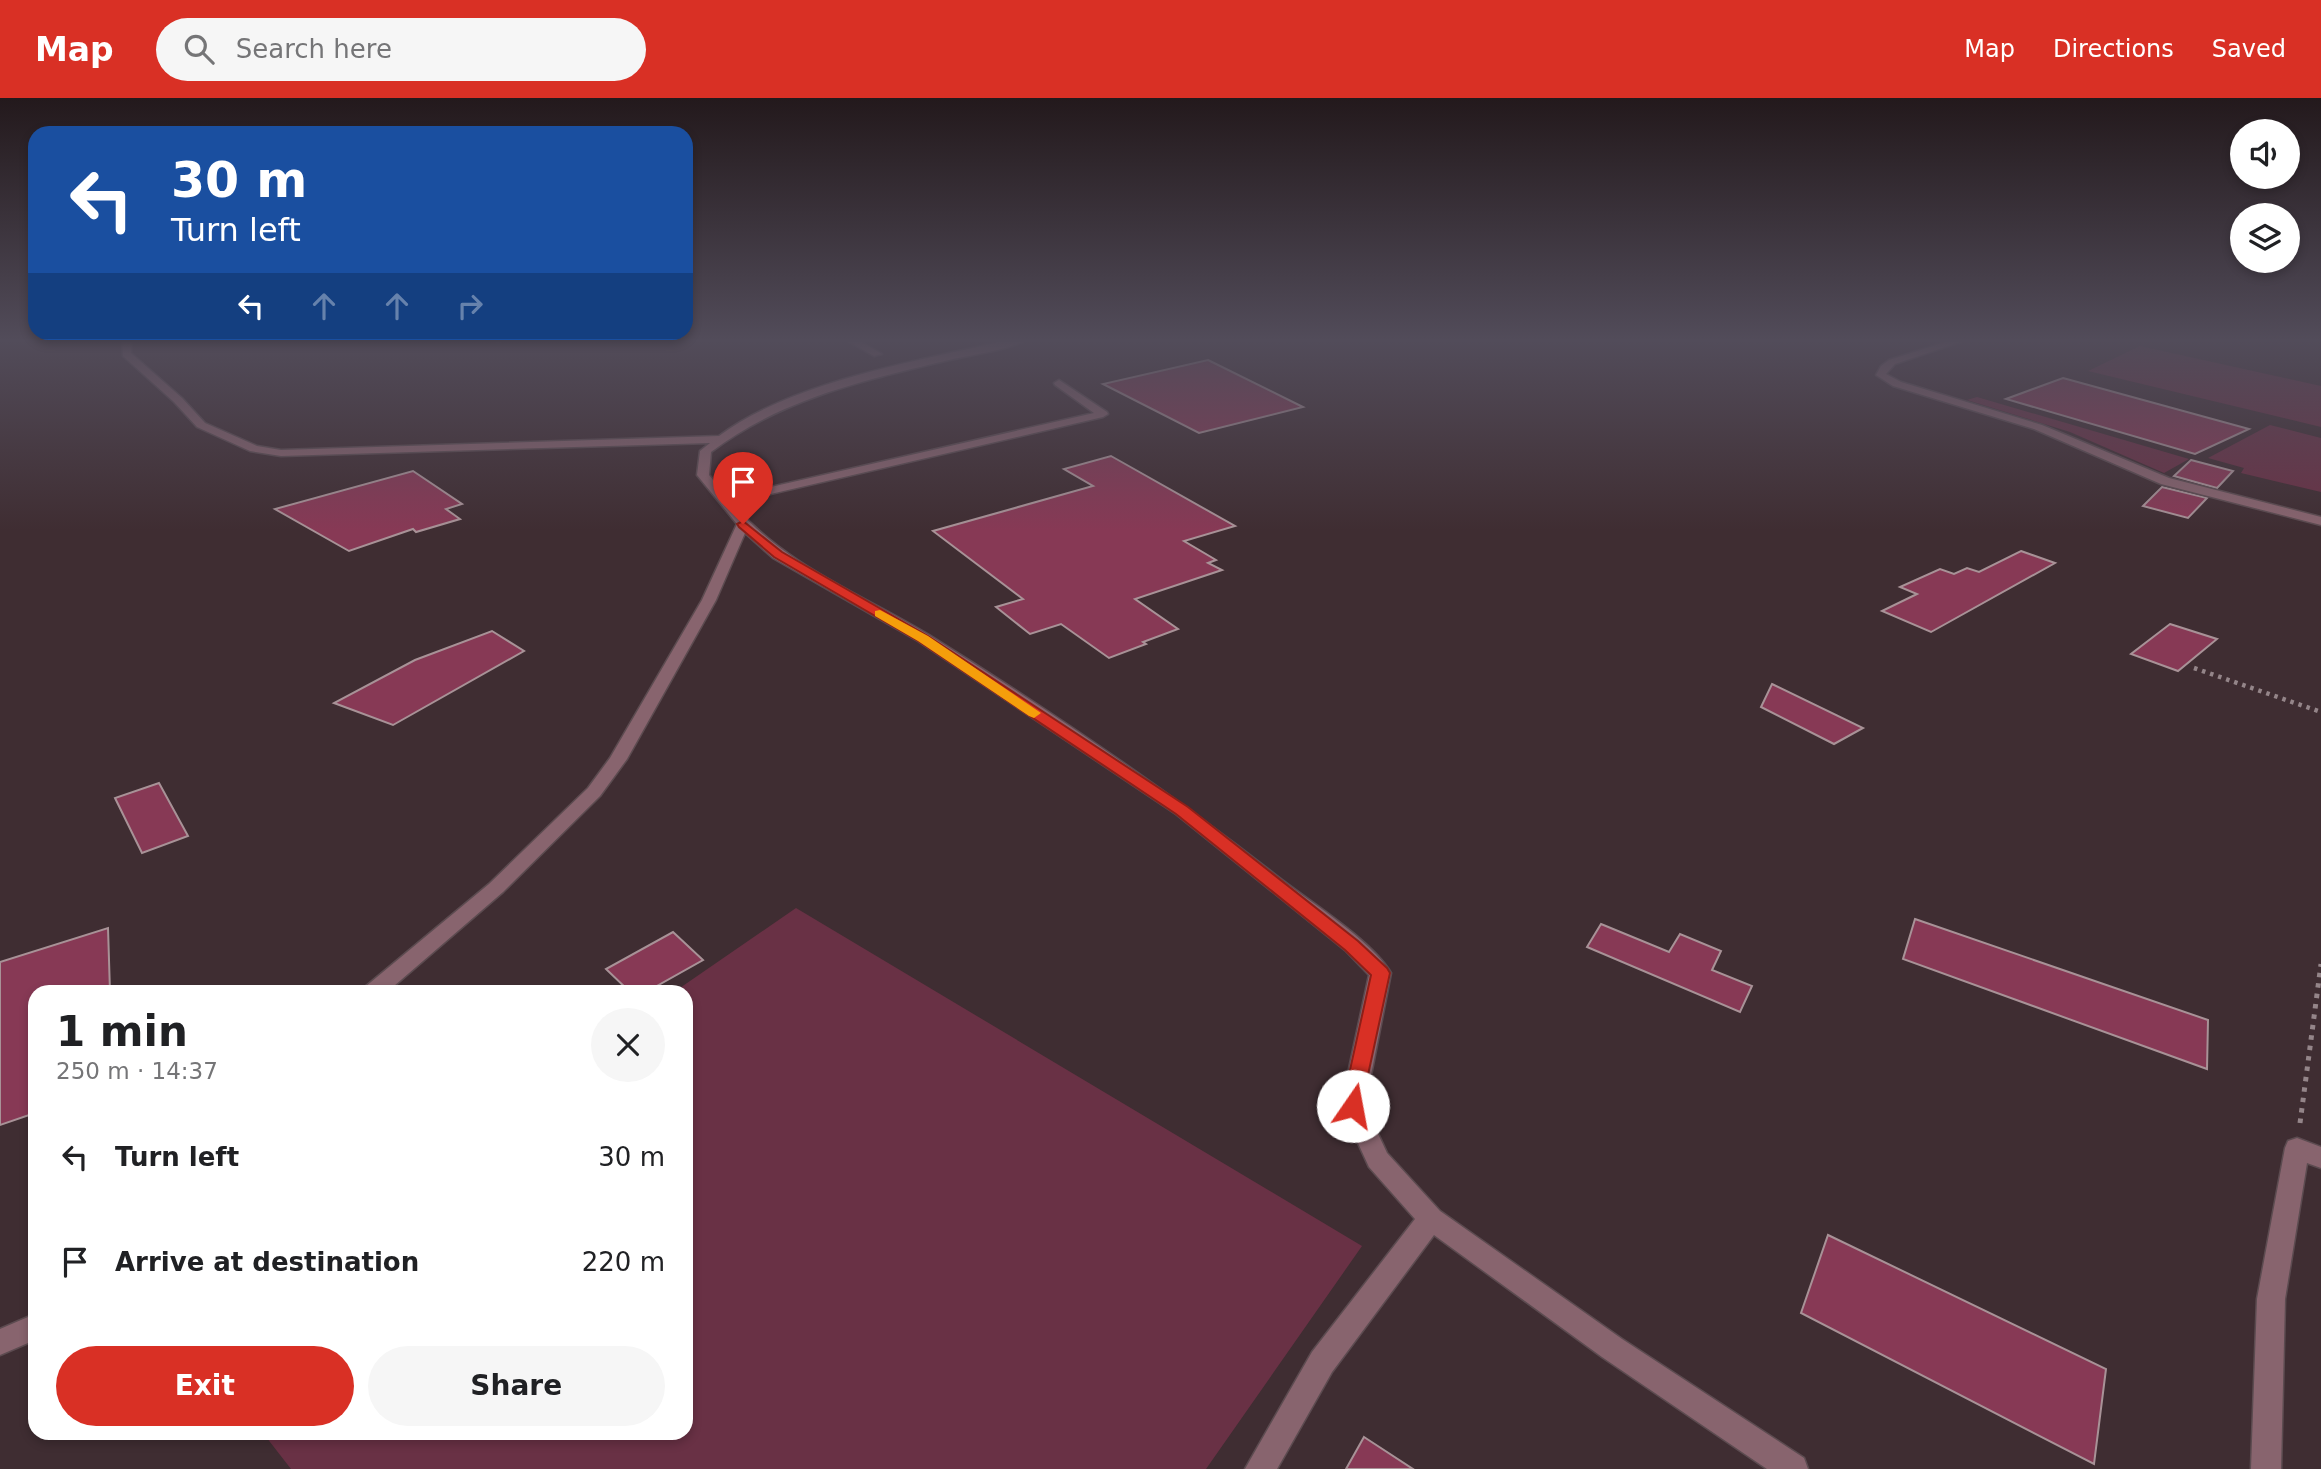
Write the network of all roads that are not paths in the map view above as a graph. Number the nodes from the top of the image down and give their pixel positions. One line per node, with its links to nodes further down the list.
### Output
1 (181, 403): 5 (street)
2 (785, 403): 5 (street)
3 (1087, 403): 6 (street)
4 (1959, 403): 7 (street)
5 (720, 439): 6 (street)
6 (724, 501): 8 (street)
7 (2321, 522)
8 (743, 524): 9 (street); 11 (street)
9 (381, 985)
10 (2309, 1153): 16 (street)
11 (1431, 1219): 14 (street); 15 (street)
12 (28, 1330): 13 (street)
13 (0, 1342)
14 (1260, 1469)
15 (1793, 1469)
16 (2266, 1469)

